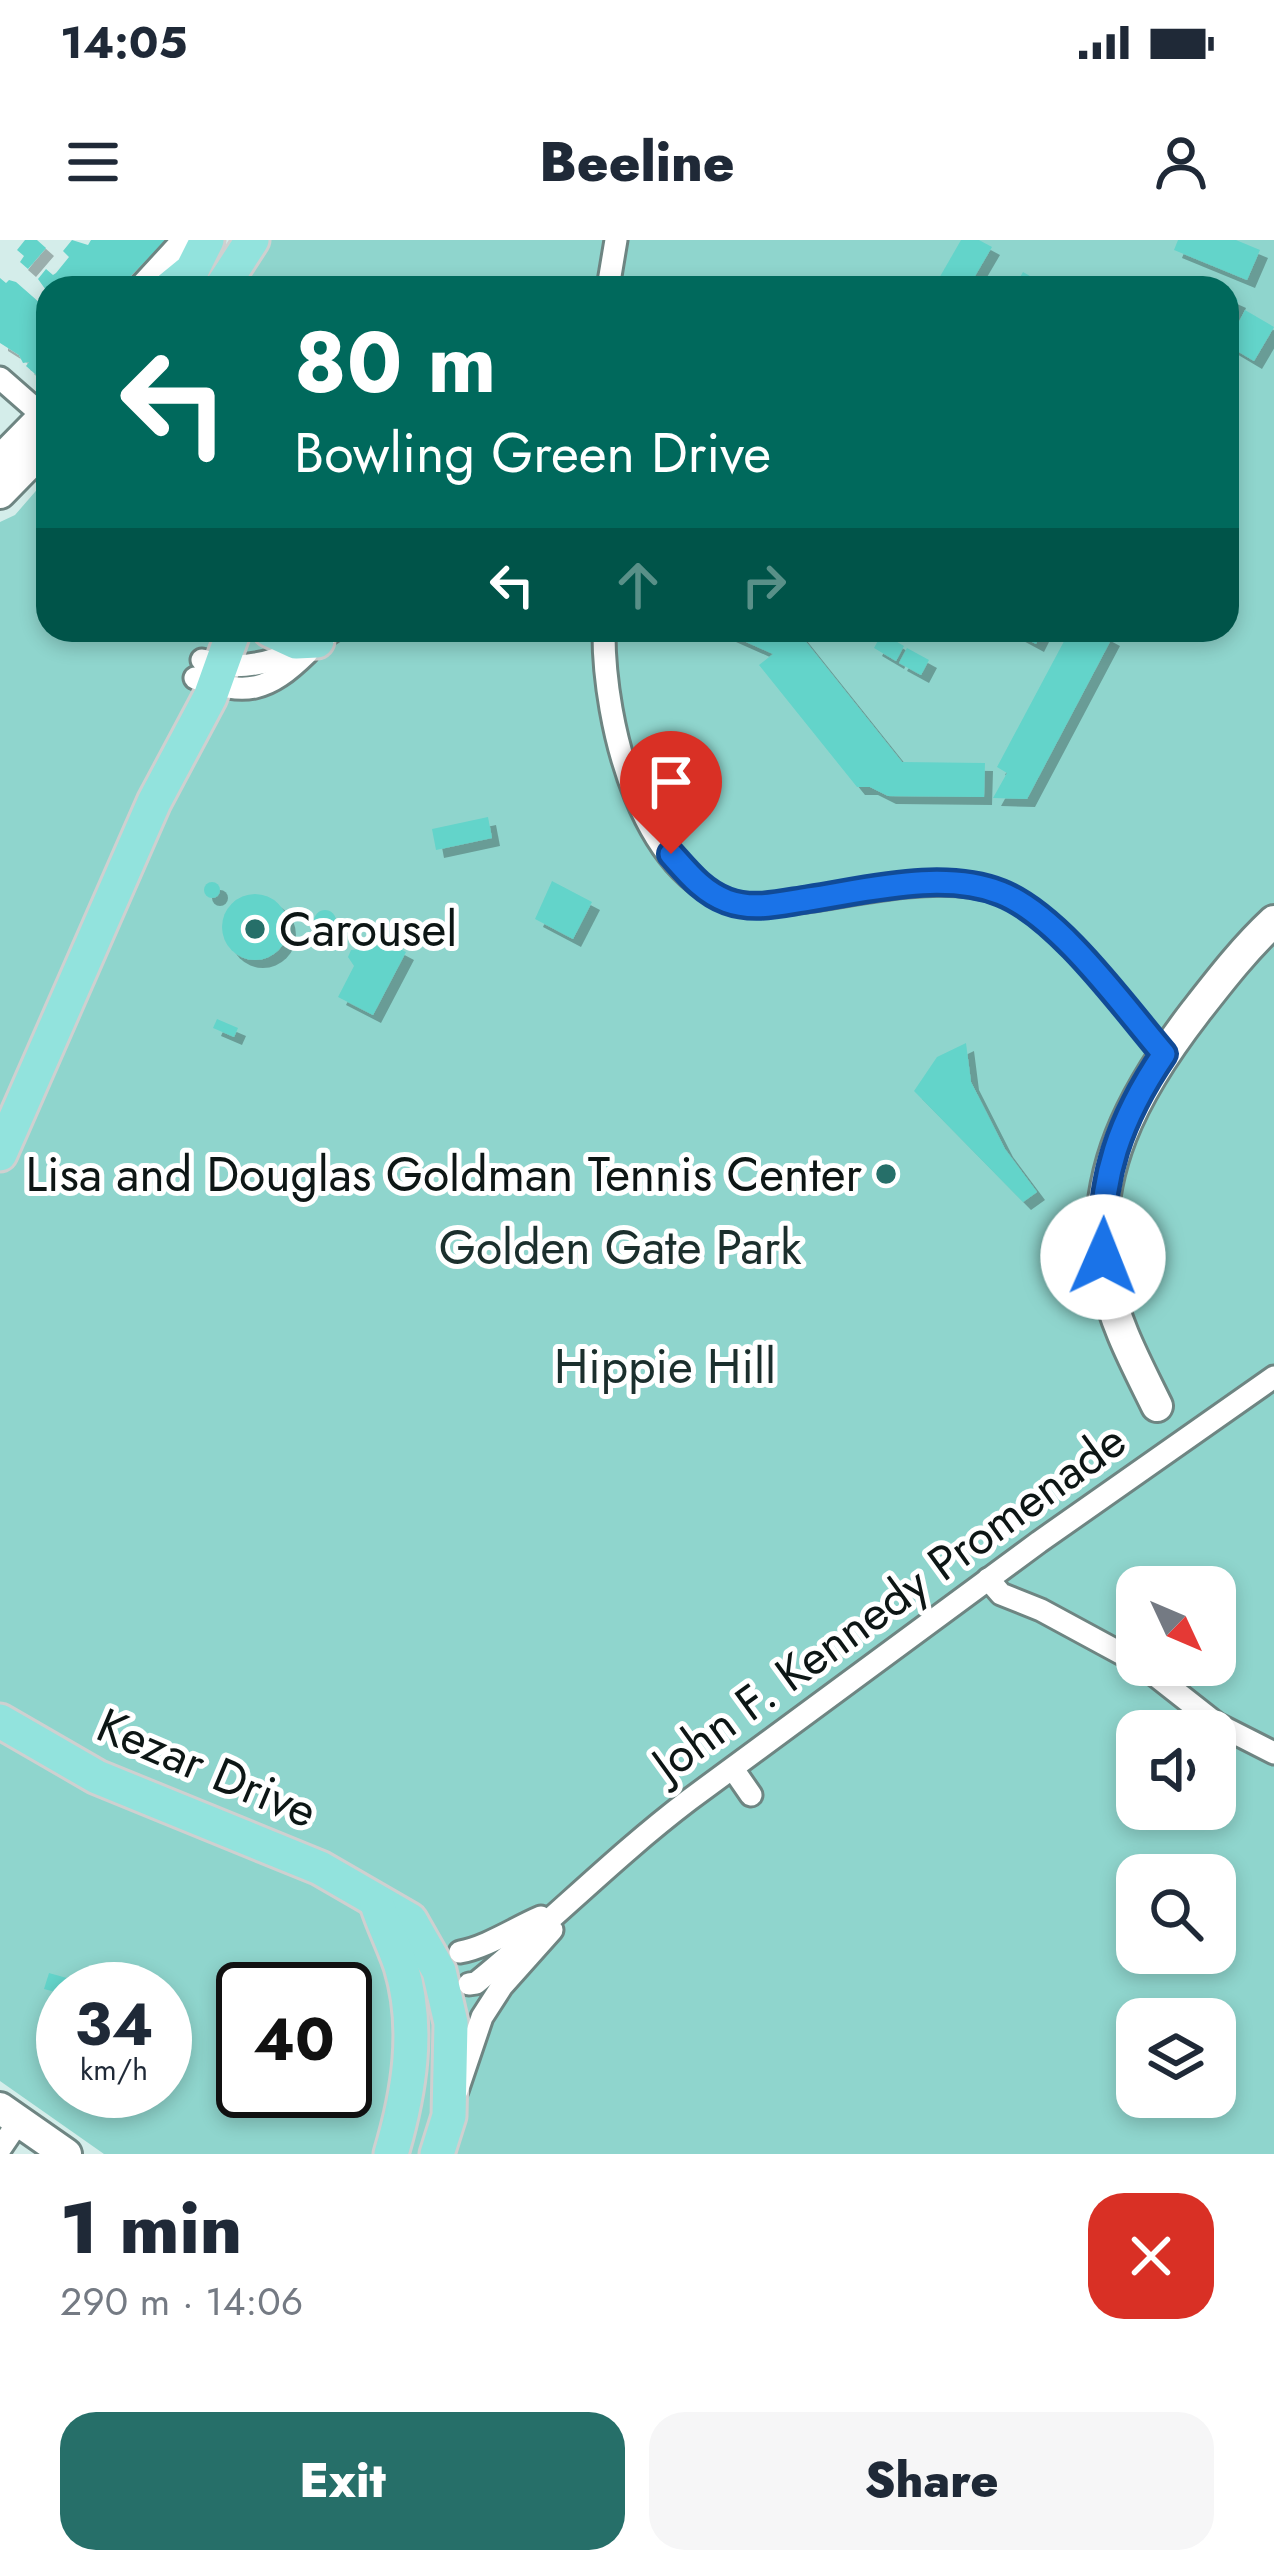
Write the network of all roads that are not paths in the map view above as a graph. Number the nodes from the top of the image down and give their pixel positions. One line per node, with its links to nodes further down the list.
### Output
1 (189, 240): 6 (street)
2 (208, 240): 7 (main road)
3 (228, 240): 8 (main road)
4 (257, 240): 9 (main road)
5 (616, 240): 10 (street)
6 (156, 276)
7 (185, 276)
8 (230, 276)
9 (236, 276)
10 (610, 276)
11 (0, 378): 12 (street)
12 (36, 412)
13 (36, 432): 15 (street)
14 (36, 439): 16 (street)
15 (0, 461)
16 (0, 493)
17 (313, 642): 19 (street)
18 (605, 642): 21 (street)
19 (210, 664): 22 (main road)
20 (1274, 921): 21 (street)
21 (1164, 1054): 24 (street)
22 (0, 1154)
23 (1274, 1377): 25 (street, John F. Kennedy Promenade)
24 (1157, 1406): 25 (street)
25 (1179, 1442): 26 (street, John F. Kennedy Promenade)
26 (988, 1579): 27 (street); 31 (street, John F. Kennedy Promenade)
27 (1116, 1651)
28 (1168, 1686): 30 (street)
29 (0, 1721): 33 (main road, Kezar Drive)
30 (1274, 1753)
31 (733, 1768): 32 (street); 34 (street, John F. Kennedy Promenade)
32 (751, 1795)
33 (377, 1904): 39 (main road, Kezar Drive); 41 (main road)
34 (564, 1908): 35 (street, John F. Kennedy Promenade); 36 (street, John F. Kennedy Promenade); 37 (street, John F. Kennedy Promenade); 39 (street, John F. Kennedy Promenade)
35 (460, 1952)
36 (544, 1955)
37 (469, 1984)
38 (9, 2115): 40 (street); 42 (street)
39 (449, 2116): 43 (main road, Kezar Drive)
40 (0, 2149)
41 (392, 2151)
42 (66, 2154)
43 (437, 2154)

